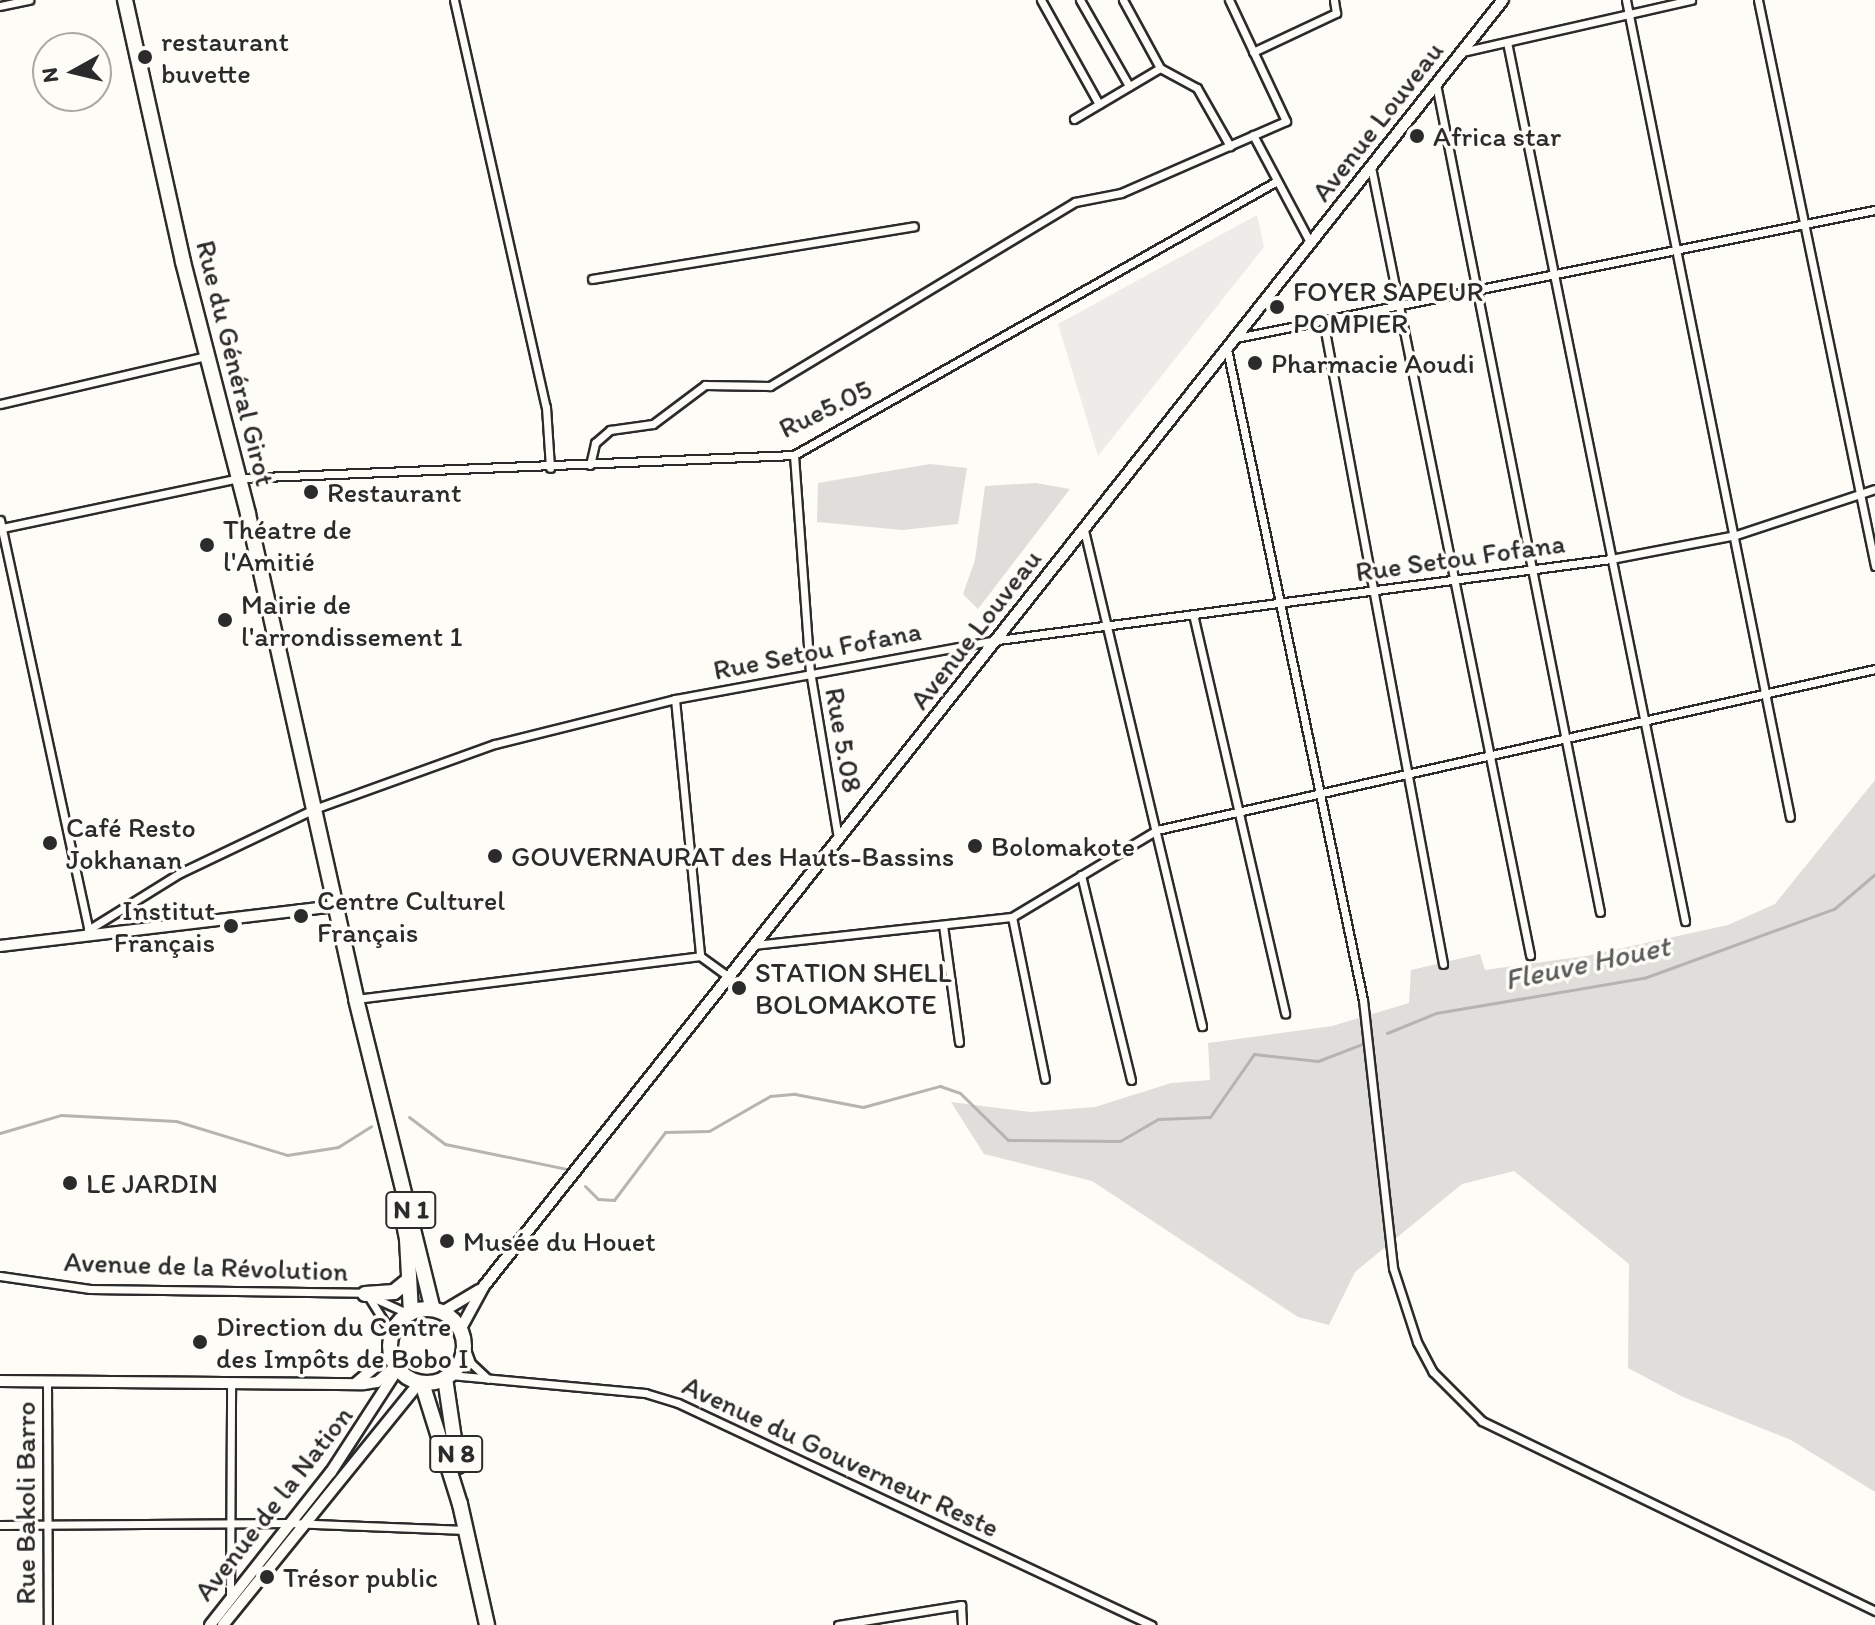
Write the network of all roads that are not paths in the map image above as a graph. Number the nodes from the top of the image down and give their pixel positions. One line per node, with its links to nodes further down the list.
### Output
1 (29, 0): 13 (street)
2 (125, 0): 39 (highway, Rue du Général Girot / N 1)
3 (454, 0): 43 (street)
4 (1041, 0): 21 (street)
5 (1080, 0): 20 (street)
6 (1123, 0): 18 (street)
7 (1229, 0): 16 (street)
8 (1334, 0): 16 (street)
9 (1503, 0): 17 (main road, Avenue Louveau)
10 (1626, 0): 14 (street)
11 (1691, 0): 14 (street)
12 (1758, 0): 28 (street)
13 (0, 6)
14 (1630, 14): 15 (street); 31 (street)
15 (1507, 42): 17 (street); 32 (street)
16 (1253, 52): 23 (street)
17 (1462, 52): 19 (main road, Avenue Louveau)
18 (1160, 68): 20 (street); 24 (street)
19 (1436, 84): 25 (main road, Avenue Louveau); 34 (street)
20 (1129, 86): 21 (street)
21 (1099, 104): 22 (street)
22 (1074, 119)
23 (1253, 135): 24 (street); 26 (street)
24 (1230, 146): 42 (street)
25 (1371, 167): 30 (main road, Avenue Louveau); 35 (street)
26 (1277, 181): 30 (street); 41 (street, Rue5.05)
27 (1875, 210): 28 (street)
28 (1806, 225): 31 (street); 46 (street)
29 (914, 226): 33 (street)
30 (1311, 244): 37 (main road, Avenue Louveau)
31 (1678, 252): 32 (street); 49 (street)
32 (1554, 275): 34 (street); 50 (street)
33 (592, 279)
34 (1477, 290): 35 (street); 52 (street)
35 (1399, 307): 36 (street); 53 (street)
36 (1323, 320): 37 (street); 54 (street)
37 (1236, 338): 38 (main road, Avenue Louveau)
38 (1227, 349): 48 (main road, Avenue Louveau); 55 (street)
39 (207, 356): 40 (street); 44 (highway, Rue du Général Girot / N 1)
40 (0, 404)
41 (794, 455): 42 (street, Rue5.05); 60 (street, Rue 5.08)
42 (590, 465): 43 (street, Rue5.05)
43 (550, 468): 44 (street, Rue5.05)
44 (239, 478): 47 (street, Rue5.05); 68 (highway, Rue du Général Girot / N 1)
45 (1875, 489): 46 (street, Rue Setou Fofana)
46 (1862, 494): 49 (street, Rue Setou Fofana); 51 (street)
47 (1, 524): 79 (street)
48 (1084, 530): 57 (street); 58 (main road, Avenue Louveau)
49 (1736, 535): 50 (street, Rue Setou Fofana); 61 (street)
50 (1611, 559): 52 (street, Rue Setou Fofana); 63 (street)
51 (1875, 566)
52 (1532, 569): 53 (street, Rue Setou Fofana); 64 (street)
53 (1454, 580): 54 (street, Rue Setou Fofana); 65 (street)
54 (1371, 590): 55 (street, Rue Setou Fofana); 66 (street)
55 (1280, 602): 56 (street, Rue Setou Fofana); 67 (street)
56 (1193, 614): 57 (street, Rue Setou Fofana); 69 (street)
57 (1107, 626): 58 (street, Rue Setou Fofana); 71 (street)
58 (998, 640): 60 (street, Rue Setou Fofana); 72 (main road, Avenue Louveau)
59 (1875, 669): 61 (street)
60 (810, 671): 62 (street, Rue Setou Fofana); 72 (street, Rue 5.08)
61 (1767, 694): 63 (street); 70 (street)
62 (675, 699): 68 (street, Rue Setou Fofana); 83 (street)
63 (1644, 722): 64 (street); 77 (street)
64 (1566, 740): 65 (street); 75 (street)
65 (1490, 756): 66 (street); 82 (street)
66 (1405, 775): 67 (street); 84 (street)
67 (1320, 794): 69 (street); 116 (street)
68 (314, 809): 74 (highway, Rue du Général Girot / N 1); 79 (street, Rue Setou Fofana)
69 (1238, 812): 71 (street); 87 (street)
70 (1790, 817)
71 (1157, 830): 73 (street); 88 (street)
72 (839, 840): 80 (main road, Avenue Louveau)
73 (1081, 875): 76 (street); 91 (street)
74 (336, 906): 79 (main road); 86 (highway, Rue du Général Girot / N 1)
75 (1600, 912)
76 (1012, 917): 78 (street); 90 (street)
77 (1685, 921)
78 (943, 925): 80 (street); 89 (street)
79 (89, 932): 81 (main road)
80 (754, 945): 85 (main road, Avenue Louveau)
81 (0, 946)
82 (1530, 955)
83 (700, 956): 85 (street); 86 (street)
84 (1443, 964)
85 (729, 977): 95 (main road, Avenue Louveau)
86 (356, 999): 92 (highway, Rue du Général Girot / N 1)
87 (1285, 1014)
88 (1202, 1026)
89 (959, 1042)
90 (1045, 1079)
91 (1131, 1080)
92 (384, 1112): 94 (highway, N 1); 97 (highway, N 1)
93 (0, 1276): 96 (street, Avenue de la Révolution)
94 (409, 1280): 96 (highway); 98 (highway, N 1)
95 (484, 1286): 97 (main road, Avenue Louveau); 100 (main road, Avenue Louveau)
96 (364, 1293): 98 (street, Avenue de la Révolution); 99 (street, Avenue de la Révolution)
97 (438, 1311): 98 (highway); 100 (highway)
98 (410, 1313): 99 (highway)
99 (392, 1334): 101 (highway)
100 (462, 1337): 102 (highway); 107 (street)
101 (395, 1363): 106 (main road); 106 (main road); 108 (highway); 109 (main road, Avenue de la Nation)
102 (447, 1376): 107 (street, Avenue du Gouverneur Reste); 108 (highway); 114 (highway, N 8)
103 (0, 1381): 104 (main road)
104 (47, 1381): 105 (main road); 112 (street, Rue Bakoli Barro)
105 (231, 1382): 106 (main road); 113 (street)
106 (357, 1382)
107 (497, 1383): 124 (street, Avenue du Gouverneur Reste)
108 (422, 1385): 110 (main road, Avenue de la Nation); 114 (highway, N 8)
109 (289, 1523): 110 (street); 113 (street); 115 (main road, Avenue de la Nation)
110 (303, 1523): 114 (street); 117 (main road, Avenue de la Nation)
111 (0, 1525): 112 (street)
112 (47, 1525): 113 (street); 118 (street, Rue Bakoli Barro)
113 (231, 1526): 115 (street)
114 (466, 1530): 121 (highway, N 8)
115 (230, 1600): 117 (street); 119 (main road, Avenue de la Nation)
116 (1875, 1611)
117 (230, 1616): 120 (main road, Avenue de la Nation)
118 (48, 1625)
119 (210, 1625)
120 (223, 1625)
121 (487, 1625)
122 (838, 1625): 123 (street)
123 (962, 1625)
124 (1151, 1625)

